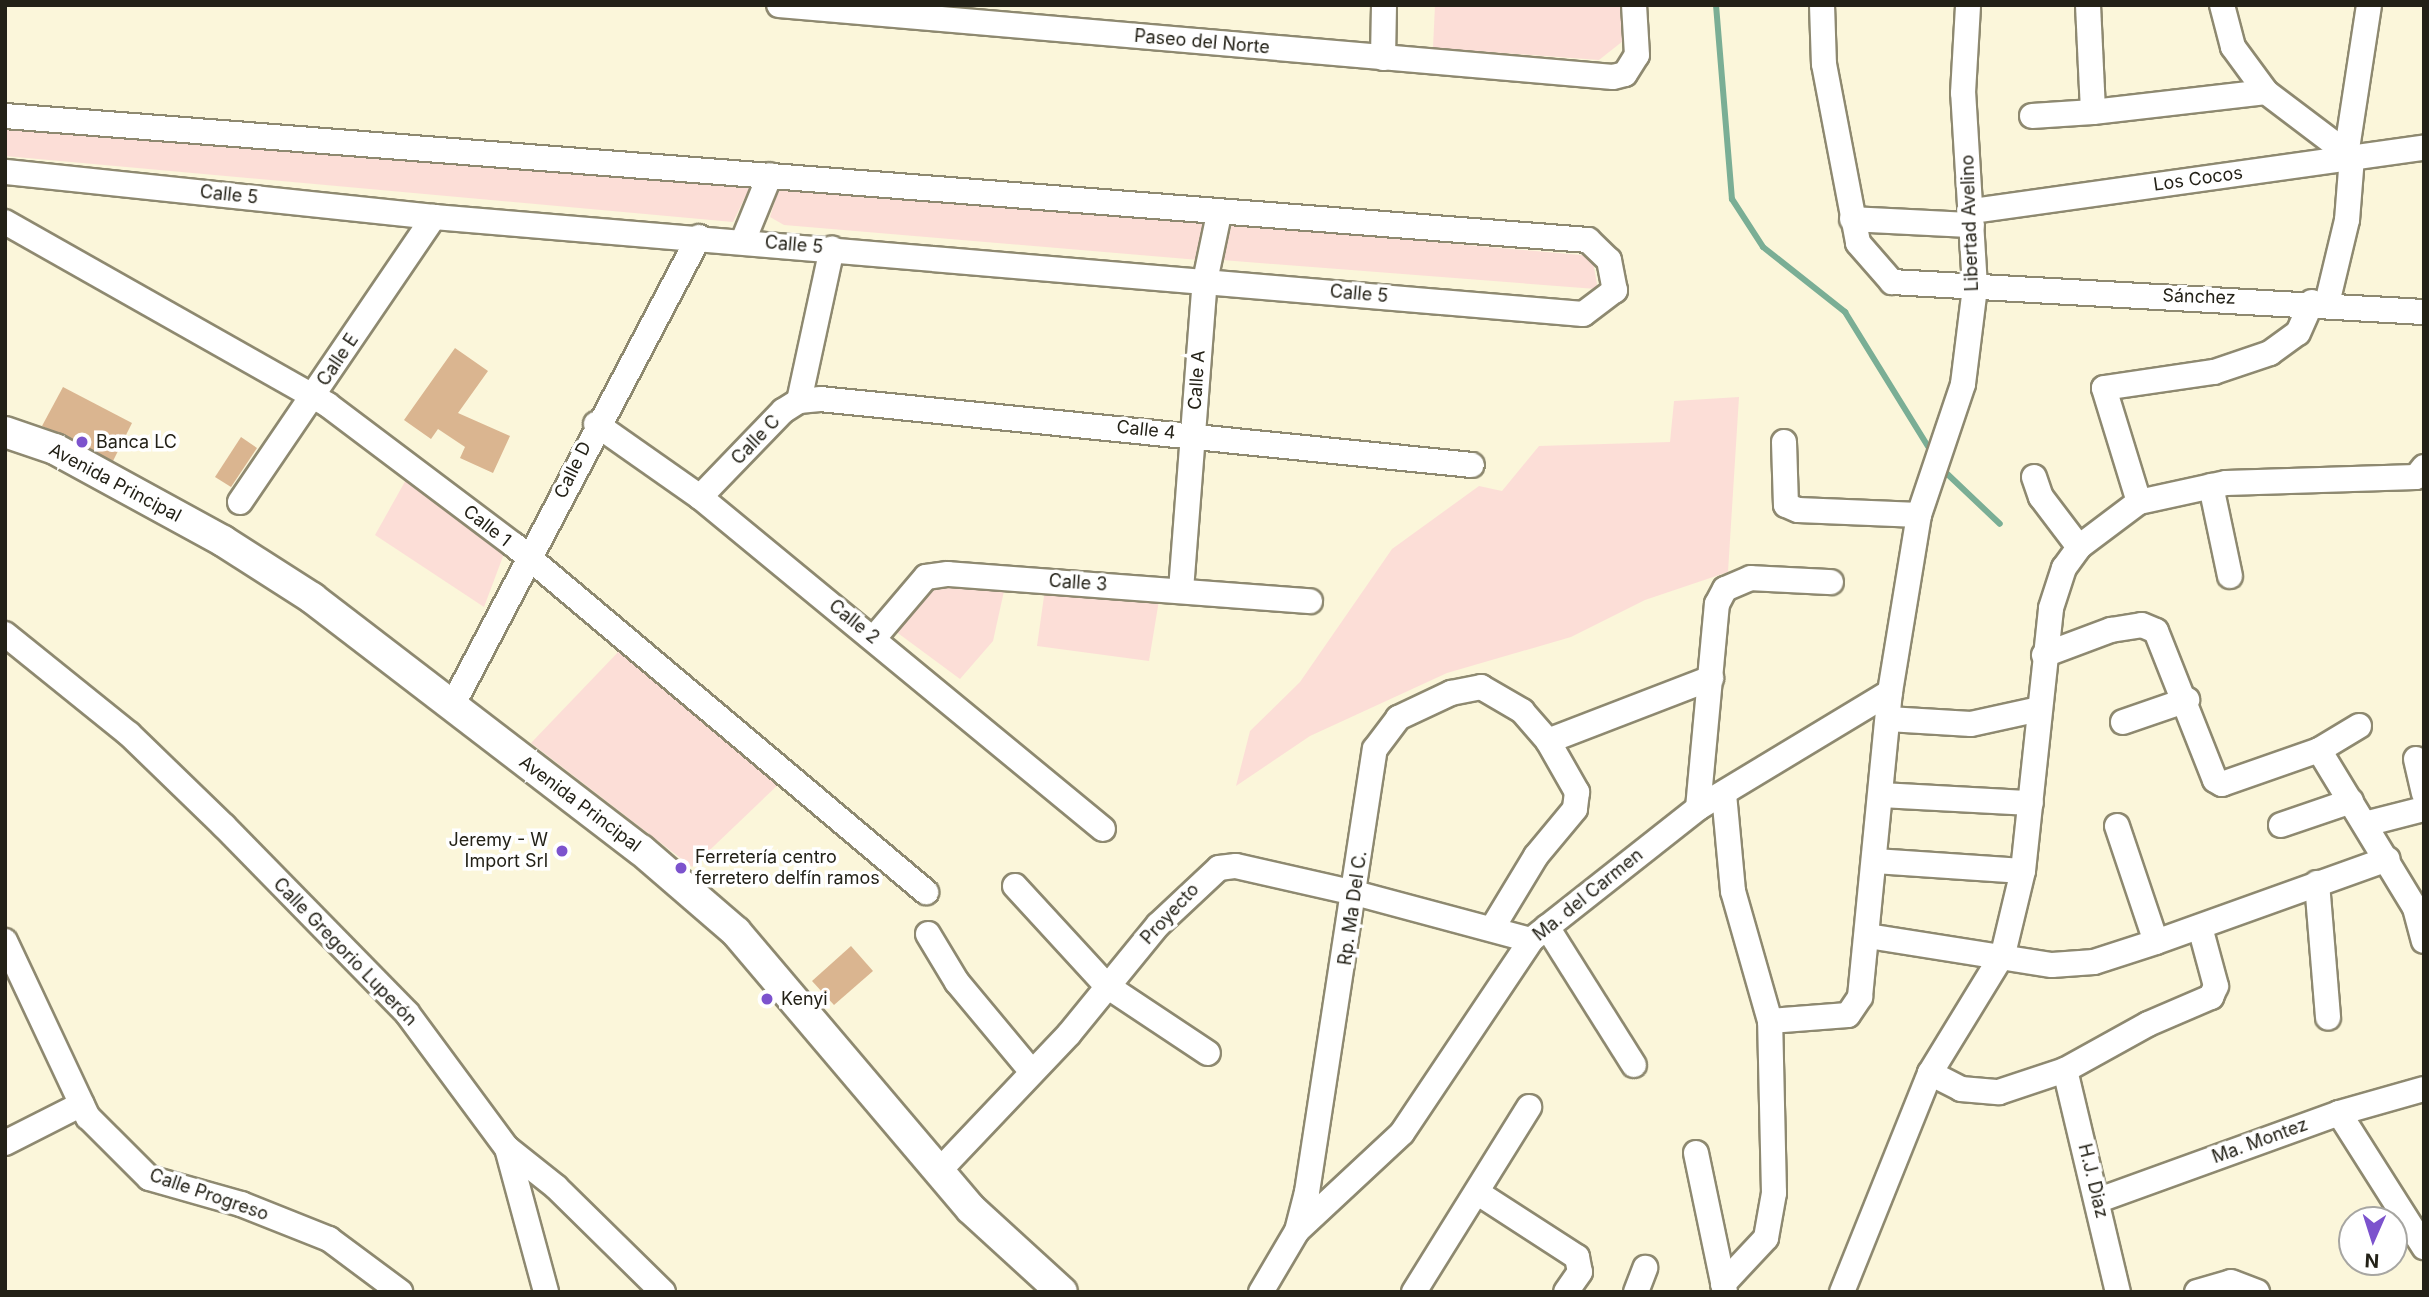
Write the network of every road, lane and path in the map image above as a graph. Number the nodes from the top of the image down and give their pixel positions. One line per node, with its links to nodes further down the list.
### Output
1 (779, 5): 9 (street, Paseo del Norte)
2 (1384, 5): 9 (street)
3 (1634, 5): 9 (street, Paseo del Norte)
4 (1822, 5): 21 (street, Sánchez)
5 (1968, 5): 20 (street, Libertad Avelino)
6 (2088, 5): 11 (street)
7 (2222, 5): 10 (street)
8 (2369, 5): 15 (street)
9 (1383, 58)
10 (2266, 92): 11 (street); 15 (street)
11 (2093, 112): 13 (street)
12 (5, 116): 17 (street)
13 (2032, 116)
14 (2424, 148): 15 (street, Los Cocos)
15 (2349, 153): 20 (street, Los Cocos); 28 (street)
16 (5, 172): 19 (street, Calle 5)
17 (770, 174): 18 (street); 24 (street)
18 (1219, 214): 26 (street, Calle A); 26 (street, Calle 5)
19 (434, 217): 23 (street, Calle 5); 30 (street, Calle E)
20 (1973, 218): 21 (street, Los Cocos); 27 (street, Libertad Avelino)
21 (1852, 219): 27 (street, Sánchez)
22 (5, 222): 30 (street, Calle 1)
23 (699, 237): 24 (street, Calle 5); 32 (street, Calle D)
24 (743, 241): 25 (street, Calle 5)
25 (832, 249): 26 (street, Calle 5); 31 (street)
26 (1205, 281): 34 (street, Calle A)
27 (1975, 287): 28 (street, Sánchez); 43 (street, Libertad Avelino)
28 (2320, 302): 29 (street, Sánchez); 42 (street)
29 (2424, 312)
30 (314, 397): 41 (street, Calle E); 45 (street, Calle 1)
31 (810, 400): 34 (street, Calle 4); 40 (street, Calle C)
32 (596, 424): 40 (street, Calle 2); 45 (street, Calle D)
33 (5, 432): 56 (street, Avenida Principal)
34 (1193, 435): 36 (street, Calle 4); 48 (street, Calle A)
35 (1784, 442): 43 (street)
36 (1472, 465)
37 (2424, 467): 39 (street)
38 (2034, 477): 44 (street)
39 (2211, 486): 42 (street); 46 (street)
40 (700, 497): 51 (street, Calle 2)
41 (240, 502)
42 (2139, 502): 44 (street)
43 (1919, 515): 54 (street, Libertad Avelino)
44 (2079, 547): 52 (street)
45 (529, 562): 56 (street, Calle D); 80 (street, Calle 1)
46 (2230, 576)
47 (1831, 582): 53 (street)
48 (1181, 590): 49 (street, Calle 3); 51 (street, Calle 3)
49 (1310, 601)
50 (5, 634): 104 (street, Calle Gregorio Luperón)
51 (874, 638): 74 (street, Calle 2)
52 (2045, 655): 55 (street); 57 (street)
53 (1711, 678): 61 (street); 69 (street)
54 (1890, 692): 58 (street, Libertad Avelino); 64 (street, Ma. del Carmen)
55 (2187, 700): 59 (street); 62 (street)
56 (452, 706): 106 (street, Avenida Principal)
57 (2039, 709): 58 (street); 68 (street)
58 (1888, 719): 66 (street, Libertad Avelino)
59 (2123, 722)
60 (2359, 726): 62 (street)
61 (1548, 741): 81 (street, Rp. Ma Del C.); 82 (street)
62 (2319, 750): 67 (street)
63 (2416, 759): 65 (street)
64 (1724, 793): 69 (street, Ma. del Carmen); 93 (street)
65 (2424, 793)
66 (1881, 795): 68 (street); 76 (street, Libertad Avelino)
67 (2351, 801): 71 (street); 72 (street)
68 (2031, 803): 77 (street)
69 (1698, 808): 85 (street, Ma. del Carmen)
70 (2424, 809): 72 (street)
71 (2281, 824)
72 (2365, 824): 75 (street)
73 (2117, 826): 89 (street)
74 (1103, 829)
75 (2388, 859): 78 (street); 88 (street)
76 (1875, 861): 77 (street); 86 (street, Libertad Avelino)
77 (2024, 871): 90 (street)
78 (2317, 883): 83 (street); 92 (street)
79 (1015, 886): 91 (street)
80 (926, 892)
81 (1355, 893): 82 (street, Proyecto); 91 (street, Proyecto); 109 (street, Rp. Ma Del C.)
82 (1493, 927): 85 (street, Proyecto)
83 (2200, 927): 89 (street); 96 (street)
84 (928, 934): 97 (street)
85 (1539, 934): 95 (street); 109 (street, Ma. del Carmen)
86 (1868, 936): 90 (street); 93 (street, Libertad Avelino)
87 (5, 941): 100 (street, Calle Progreso)
88 (2424, 941)
89 (2156, 942): 90 (street)
90 (2003, 954): 98 (street)
91 (1107, 986): 94 (street); 97 (street, Proyecto)
92 (2328, 1018)
93 (1770, 1021): 112 (street)
94 (1208, 1053)
95 (1634, 1065)
96 (2065, 1070): 98 (street); 108 (street, H.J. Diaz)
97 (1032, 1072): 106 (street, Proyecto)
98 (1930, 1073): 122 (street)
99 (2424, 1089): 102 (street, Ma. Montez)
100 (82, 1104): 103 (street); 114 (street, Calle Progreso)
101 (1529, 1107): 107 (street)
102 (2339, 1113): 108 (street, Ma. Montez); 110 (street)
103 (5, 1143)
104 (507, 1148): 115 (street); 116 (street, Calle Gregorio Luperón)
105 (1696, 1153): 112 (street)
106 (939, 1171): 117 (street, Avenida Principal)
107 (1478, 1193): 119 (street); 120 (street)
108 (2099, 1200): 113 (street, H.J. Diaz)
109 (1297, 1231): 118 (street)
110 (2424, 1247)
111 (1645, 1268): 121 (street)
112 (1724, 1288)
113 (2110, 1291)
114 (400, 1292)
115 (546, 1292)
116 (663, 1292)
117 (1062, 1292)
118 (1261, 1292)
119 (1414, 1292)
120 (1566, 1292)
121 (1636, 1292)
122 (1842, 1292)
123 (2197, 1292): 124 (street)
124 (2257, 1292)

